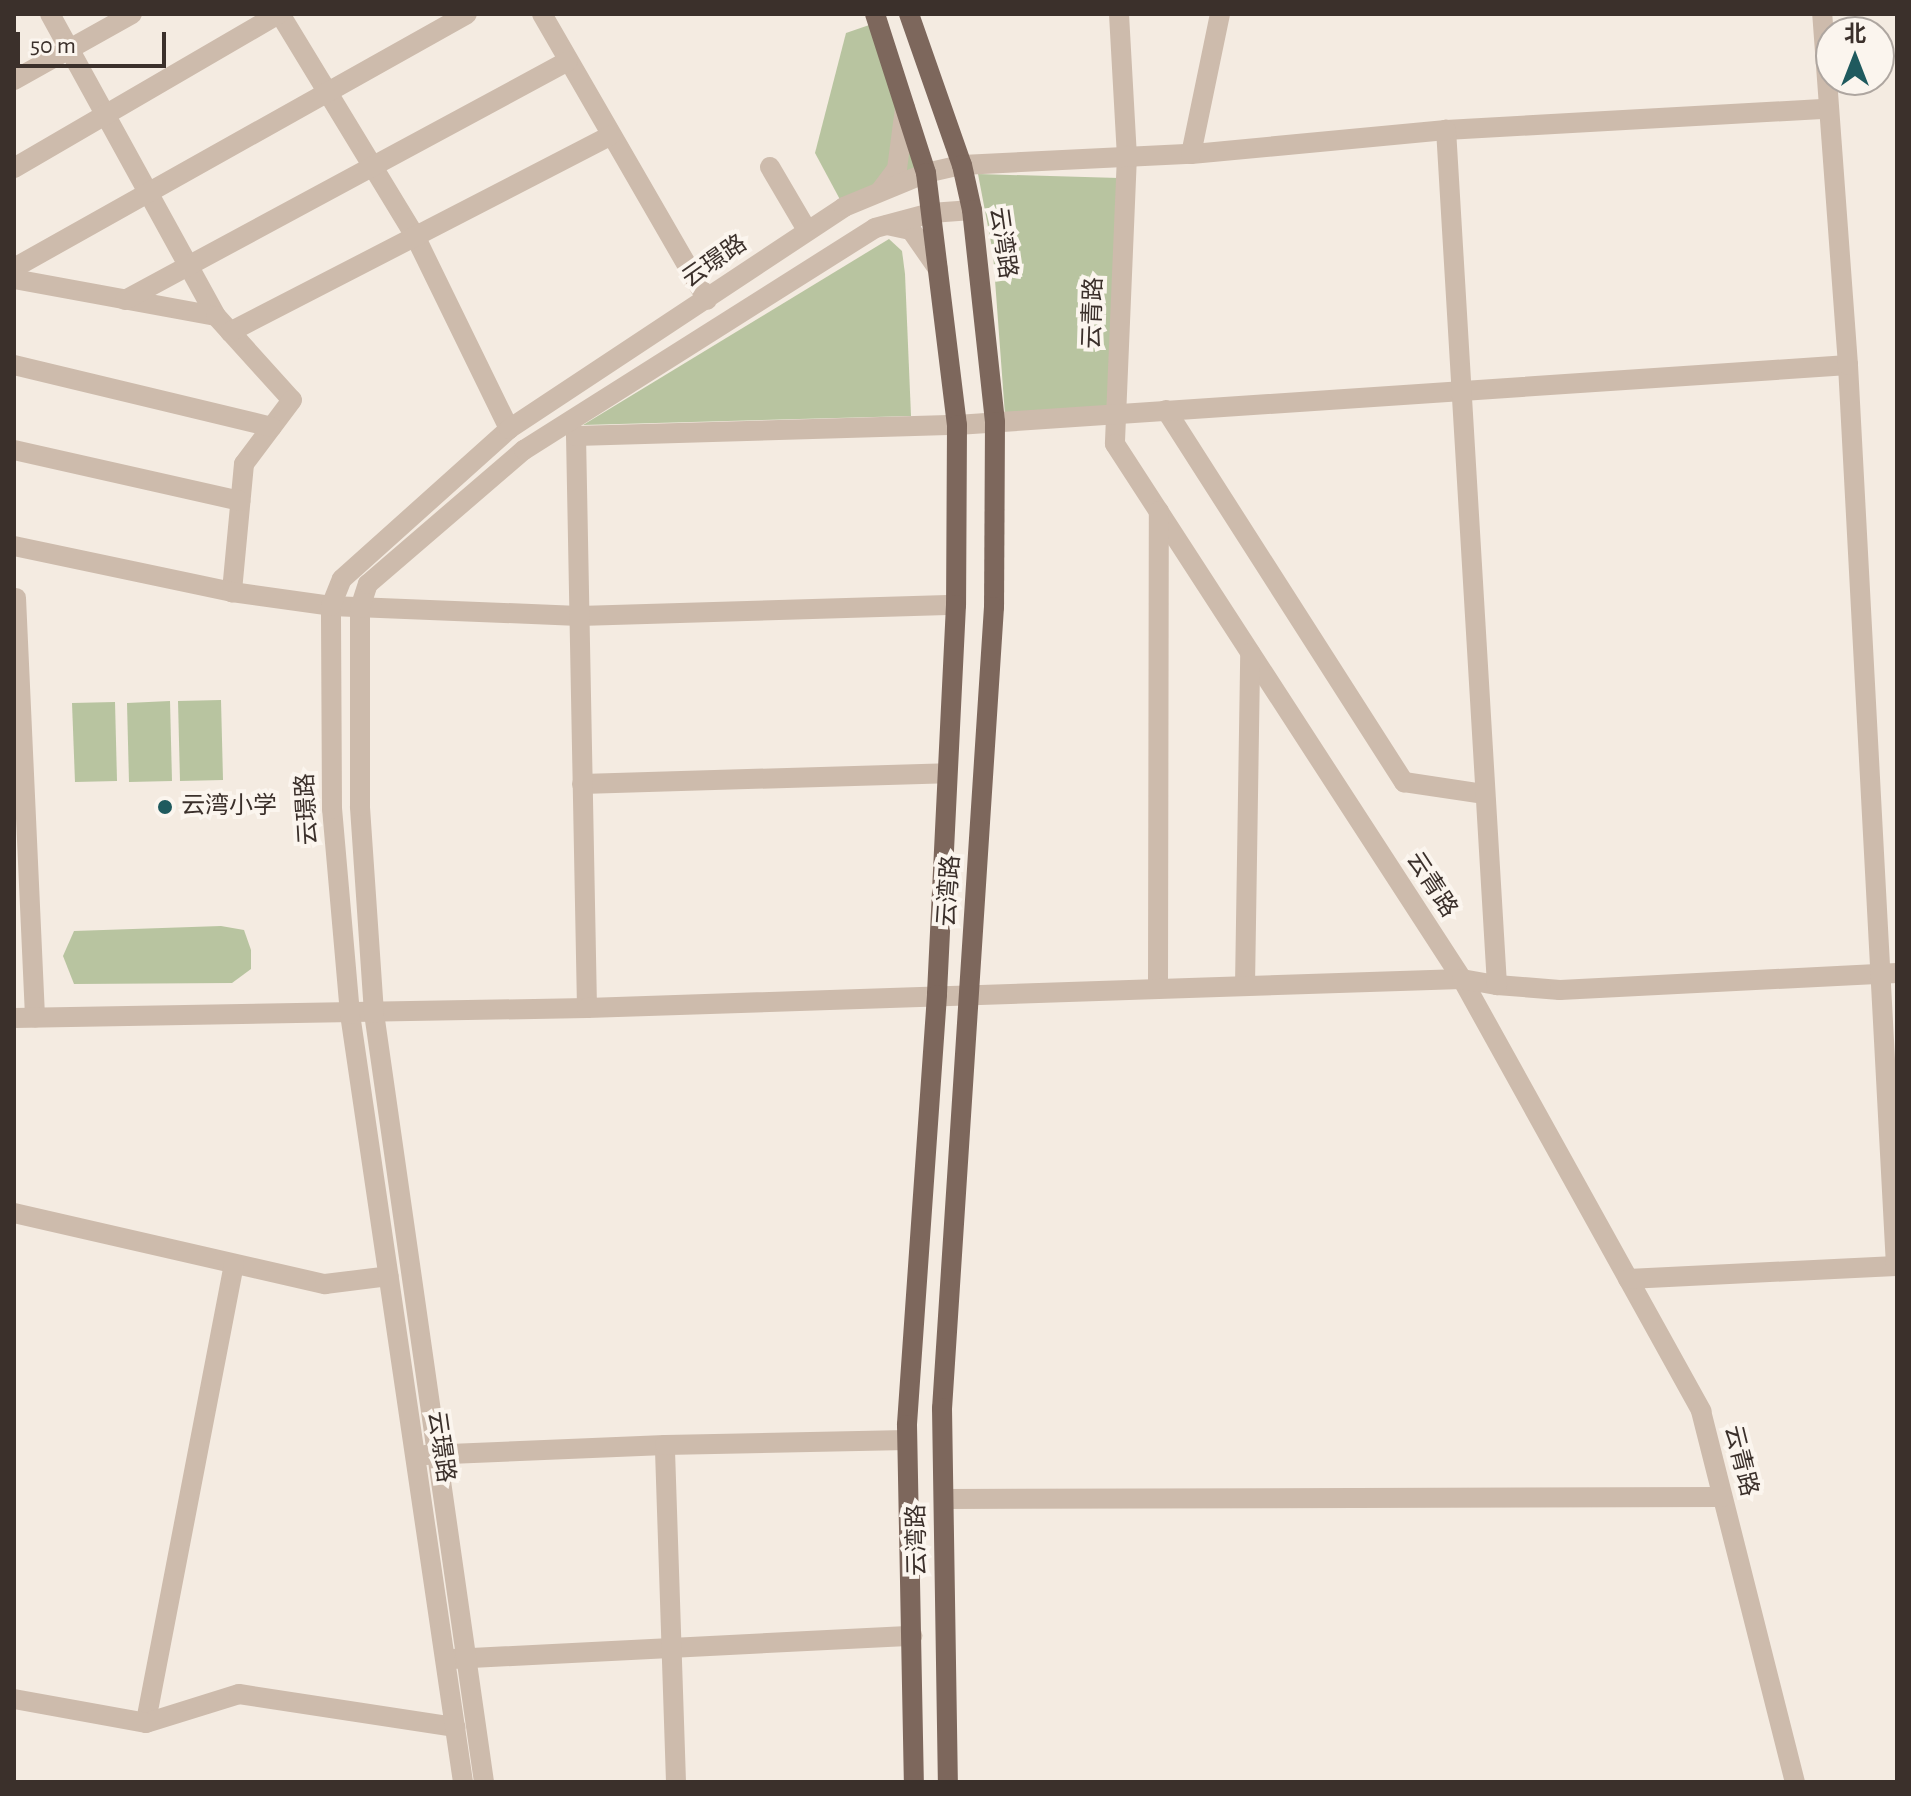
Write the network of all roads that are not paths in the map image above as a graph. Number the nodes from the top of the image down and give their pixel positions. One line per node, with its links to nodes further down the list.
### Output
1 (50, 14): 11 (street)
2 (132, 14): 11 (street)
3 (280, 14): 14 (street); 17 (street)
4 (467, 14): 14 (street)
5 (542, 14): 12 (street)
6 (875, 14): 15 (main road, 云湾路)
7 (909, 14): 22 (main road, 云湾路)
8 (1119, 14): 21 (street, 云青路)
9 (1220, 14): 20 (street)
10 (1822, 14): 16 (street)
11 (69, 49): 13 (street); 17 (street)
12 (568, 61): 19 (street); 23 (street)
13 (14, 80)
14 (328, 92): 23 (street); 28 (street)
15 (905, 108): 26 (main road, 云湾路); 27 (street)
16 (1826, 109): 18 (street, 云璟路); 42 (street)
17 (106, 116): 25 (street); 28 (street)
18 (1446, 130): 20 (street, 云璟路); 43 (street)
19 (610, 136): 33 (street); 39 (street)
20 (1191, 154): 21 (street, 云璟路)
21 (1127, 155): 22 (street, 云璟路); 45 (street, 云青路)
22 (962, 165): 26 (street, 云璟路); 29 (main road, 云湾路)
23 (373, 166): 33 (street); 34 (street)
24 (770, 167): 32 (street)
25 (14, 168)
26 (926, 173): 27 (street, 云璟路); 30 (main road, 云湾路)
27 (880, 192): 32 (street, 云璟路)
28 (148, 193): 34 (street); 35 (street)
29 (972, 210): 30 (street, 云璟路); 46 (main road, 云湾路)
30 (931, 213): 31 (street, 云璟路); 36 (main road, 云湾路)
31 (887, 225): 36 (street); 58 (street, 云璟路)
32 (807, 230): 39 (street, 云璟路)
33 (415, 236): 40 (street); 49 (street)
34 (188, 265): 38 (street); 40 (street)
35 (14, 268)
36 (940, 274): 47 (main road, 云湾路)
37 (14, 279): 38 (street)
38 (125, 300): 40 (street)
39 (707, 300): 49 (street, 云璟路)
40 (223, 324): 48 (street)
41 (14, 365): 48 (street)
42 (1848, 365): 43 (street); 64 (street)
43 (1461, 390): 44 (street); 63 (street)
44 (1166, 410): 45 (street); 63 (street)
45 (1116, 413): 46 (street); 52 (street, 云青路)
46 (995, 422): 47 (street); 69 (main road, 云湾路)
47 (957, 425): 56 (main road, 云湾路); 59 (street)
48 (272, 427): 51 (street)
49 (509, 429): 57 (street, 云璟路)
50 (14, 450): 51 (street)
51 (240, 501): 54 (street)
52 (1159, 511): 60 (street, 云青路); 68 (street)
53 (14, 546): 54 (street)
54 (232, 592): 57 (street)
55 (16, 598): 75 (street)
56 (956, 605): 59 (street); 61 (main road, 云湾路)
57 (331, 606): 58 (street); 73 (street, 云璟路)
58 (360, 608): 59 (street); 72 (street, 云璟路)
59 (579, 616): 62 (street)
60 (1250, 653): 65 (street, 云青路); 67 (street)
61 (947, 773): 62 (street); 70 (main road, 云湾路)
62 (582, 784): 71 (street)
63 (1483, 794): 66 (street)
64 (1889, 972): 66 (street); 79 (street)
65 (1462, 979): 66 (street); 67 (street); 79 (street, 云青路)
66 (1497, 985)
67 (1245, 986): 68 (street)
68 (1158, 989): 69 (street)
69 (970, 994): 70 (street); 85 (main road, 云湾路)
70 (937, 995): 71 (street); 80 (main road, 云湾路)
71 (587, 1008): 72 (street)
72 (374, 1013): 73 (street); 82 (street, 云璟路)
73 (350, 1014): 75 (street); 78 (street, 云璟路)
74 (14, 1018): 75 (street)
75 (35, 1018)
76 (14, 1213): 77 (street)
77 (234, 1264): 78 (street); 90 (street)
78 (389, 1276): 83 (street, 云璟路)
79 (1628, 1279): 84 (street, 云青路)
80 (907, 1440): 81 (street); 86 (main road, 云湾路)
81 (665, 1445): 82 (street); 87 (street)
82 (436, 1454): 83 (street); 88 (street, 云璟路)
83 (415, 1455): 88 (street, 云璟路)
84 (1722, 1497): 85 (street); 97 (street, 云青路)
85 (944, 1499): 96 (main road, 云湾路)
86 (912, 1636): 87 (street); 95 (main road, 云湾路)
87 (672, 1648): 88 (street); 94 (street)
88 (455, 1658): 91 (street, 云璟路); 93 (street, 云璟路)
89 (14, 1699): 90 (street)
90 (146, 1723): 91 (street)
91 (455, 1727): 92 (street, 云璟路)
92 (463, 1782)
93 (484, 1782)
94 (676, 1782)
95 (914, 1782)
96 (948, 1782)
97 (1795, 1782)

